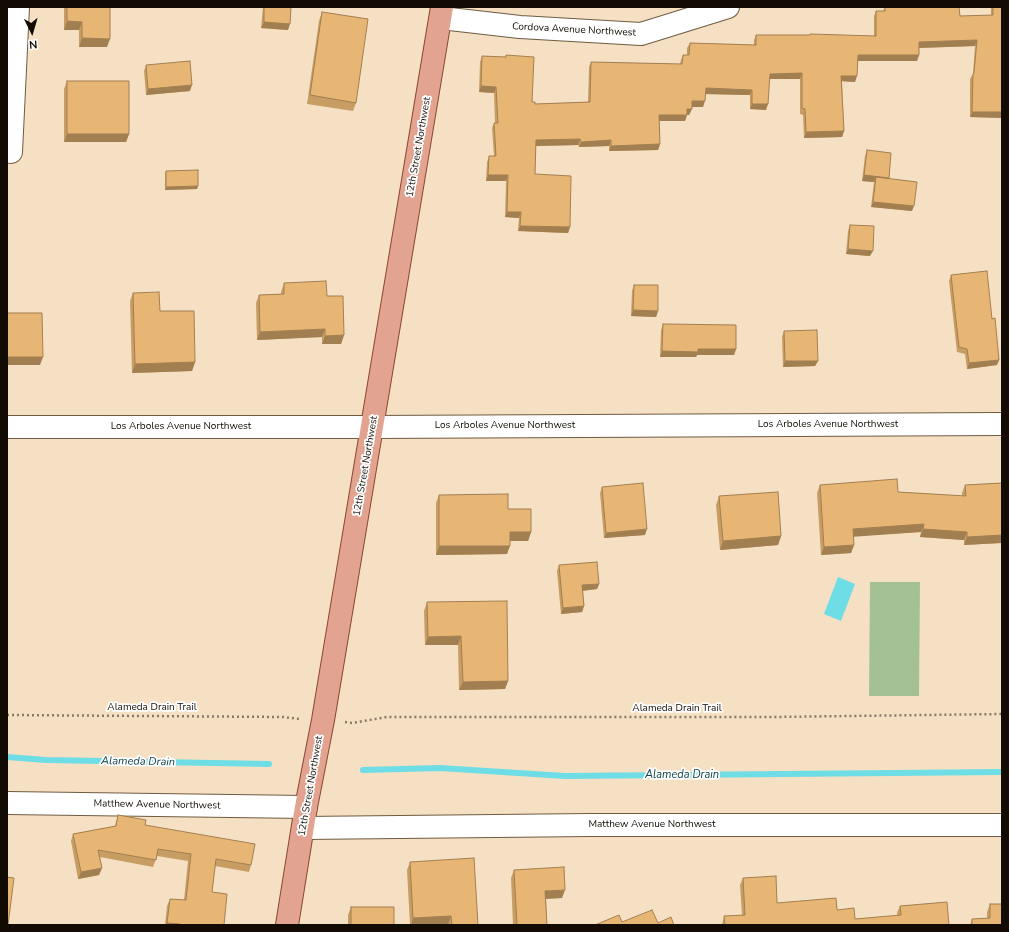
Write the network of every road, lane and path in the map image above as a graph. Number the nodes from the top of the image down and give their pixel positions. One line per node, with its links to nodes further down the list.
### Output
1 (18, 7): 4 (street)
2 (728, 7): 3 (street, Cordova Avenue Northwest)
3 (442, 13): 7 (main road, 12th Street Northwest)
4 (11, 152)
5 (1002, 424): 7 (street, Los Arboles Avenue Northwest)
6 (7, 427): 7 (street, Los Arboles Avenue Northwest)
7 (372, 427): 13 (main road, 12th Street Northwest)
8 (1002, 714): 11 (path, Alameda Drain Trail)
9 (7, 715): 10 (path, Alameda Drain Trail)
10 (297, 718)
11 (352, 723)
12 (7, 803): 13 (street, Matthew Avenue Northwest)
13 (306, 807): 15 (main road, 12th Street Northwest)
14 (1002, 824): 15 (street, Matthew Avenue Northwest)
15 (303, 828): 16 (main road, 12th Street Northwest)
16 (286, 925)

